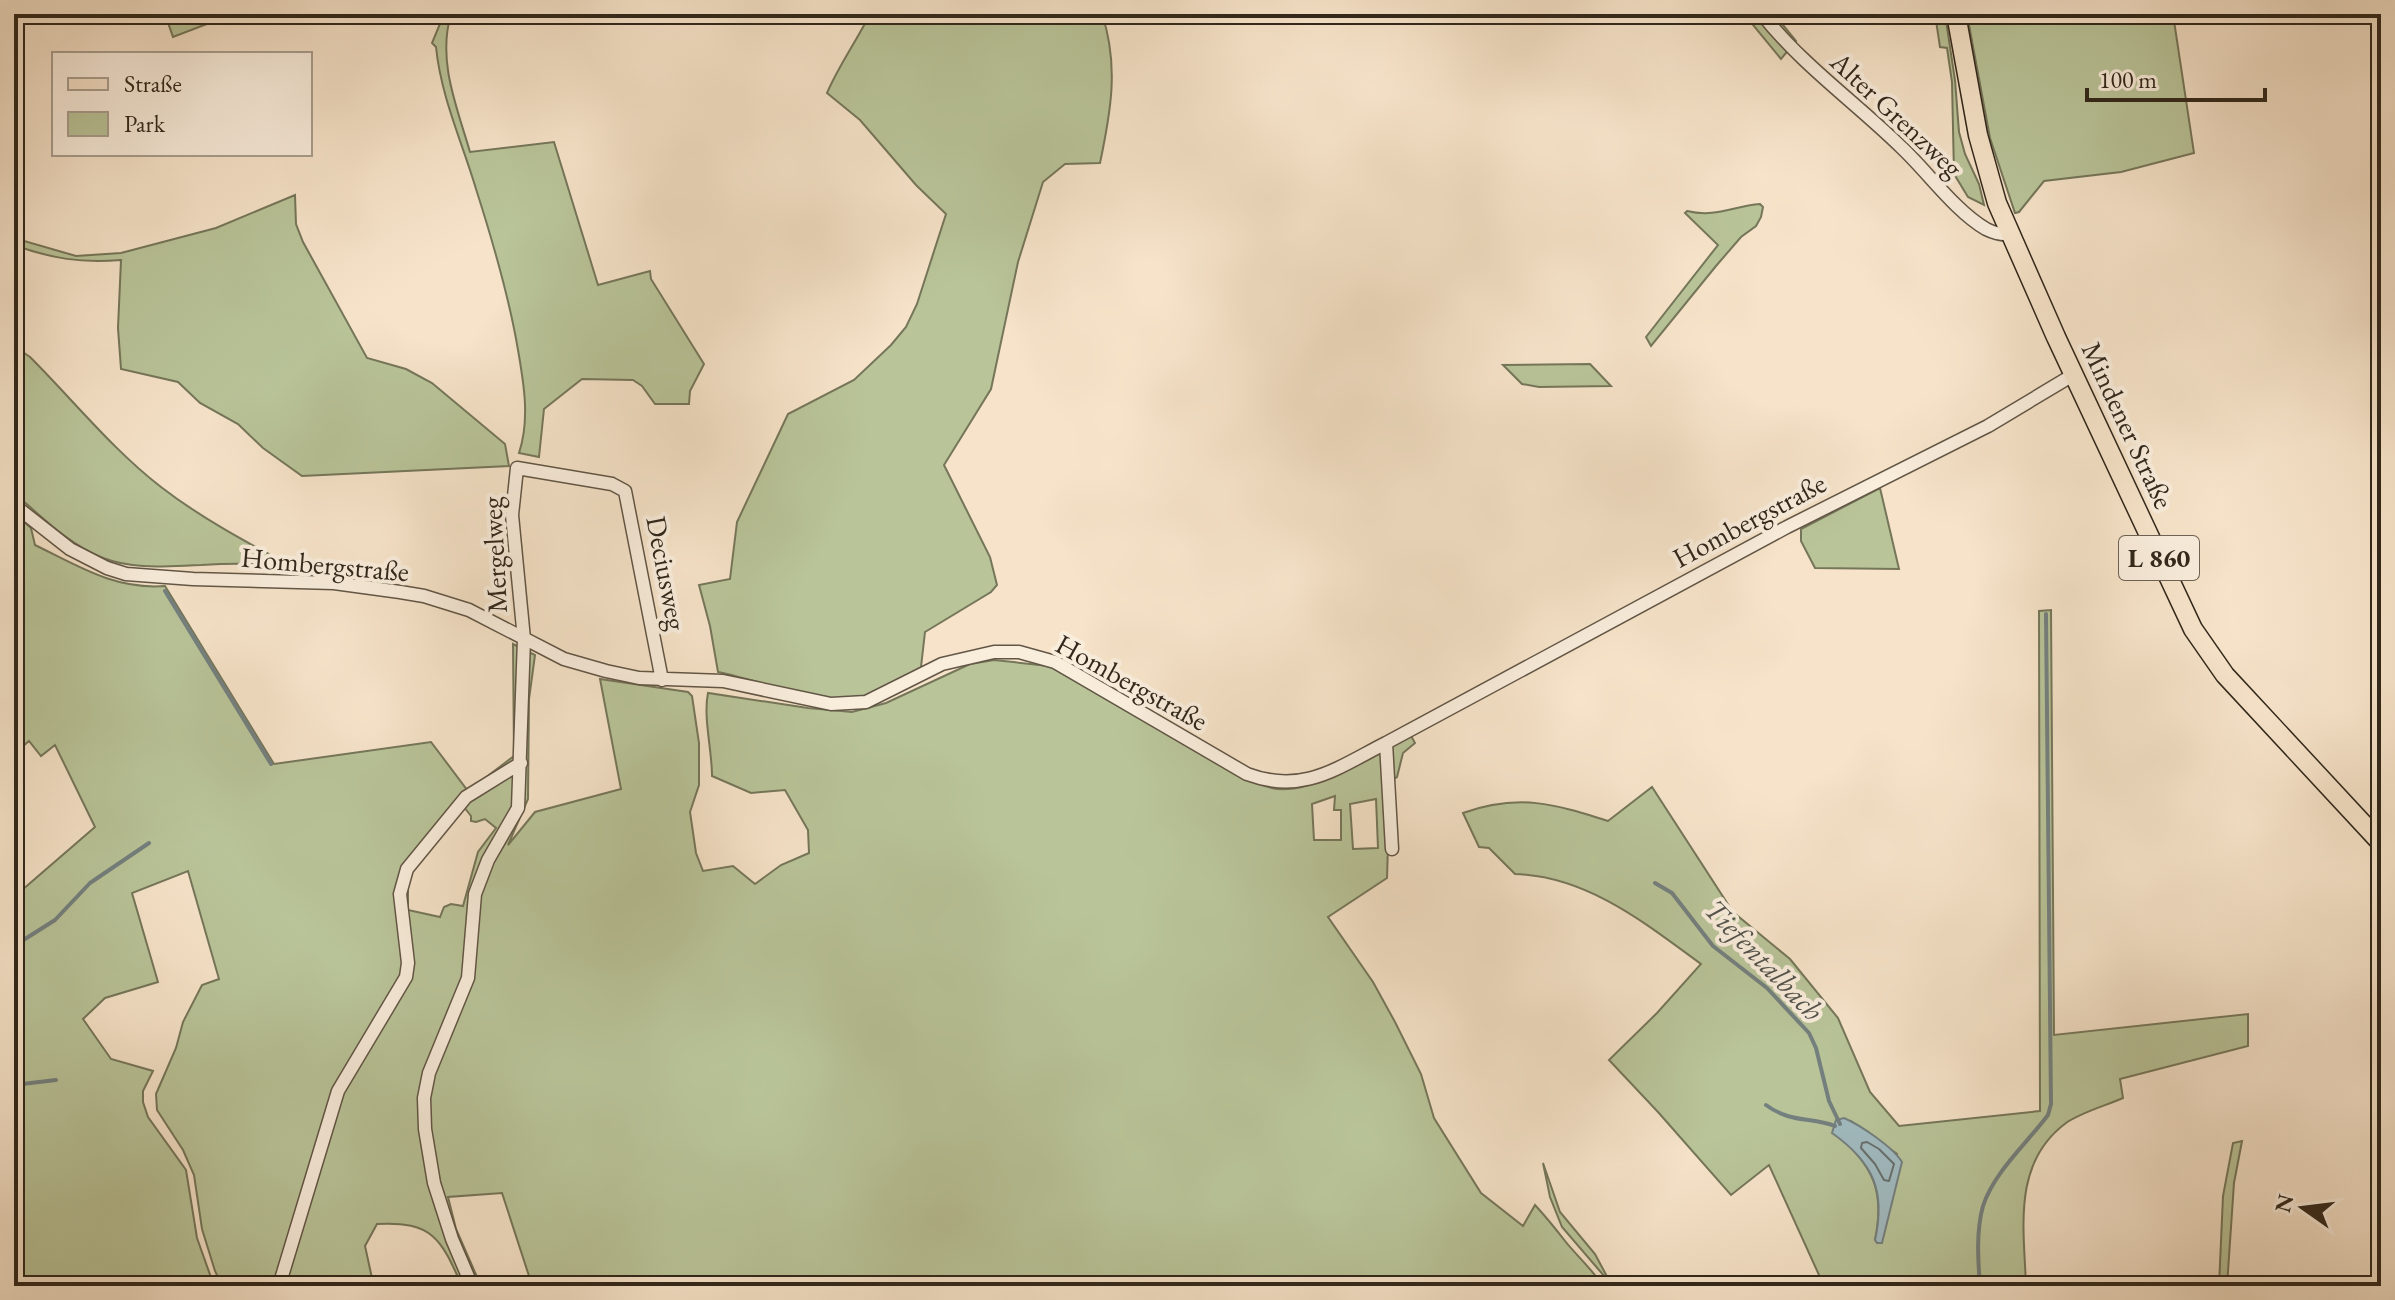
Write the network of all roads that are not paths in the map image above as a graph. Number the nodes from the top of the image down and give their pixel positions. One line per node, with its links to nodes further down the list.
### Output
1 (1762, 14): 3 (street, Alter Grenzweg)
2 (1956, 14): 3 (main road, Mindener Straße / L 860)
3 (2010, 234): 4 (main road, Mindener Straße / L 860)
4 (2073, 375): 9 (street, Hombergstraße); 11 (main road, Mindener Straße / L 860)
5 (517, 468): 7 (street, Mergelweg); 8 (street, Deciusweg)
6 (14, 505): 7 (street, Hombergstraße)
7 (524, 639): 8 (street, Hombergstraße); 10 (street, Mergelweg)
8 (662, 680): 9 (street, Hombergstraße)
9 (1386, 743): 12 (street)
10 (521, 763): 13 (street); 14 (street, Mergelweg)
11 (2381, 843)
12 (1392, 849)
13 (279, 1286)
14 (472, 1286)

